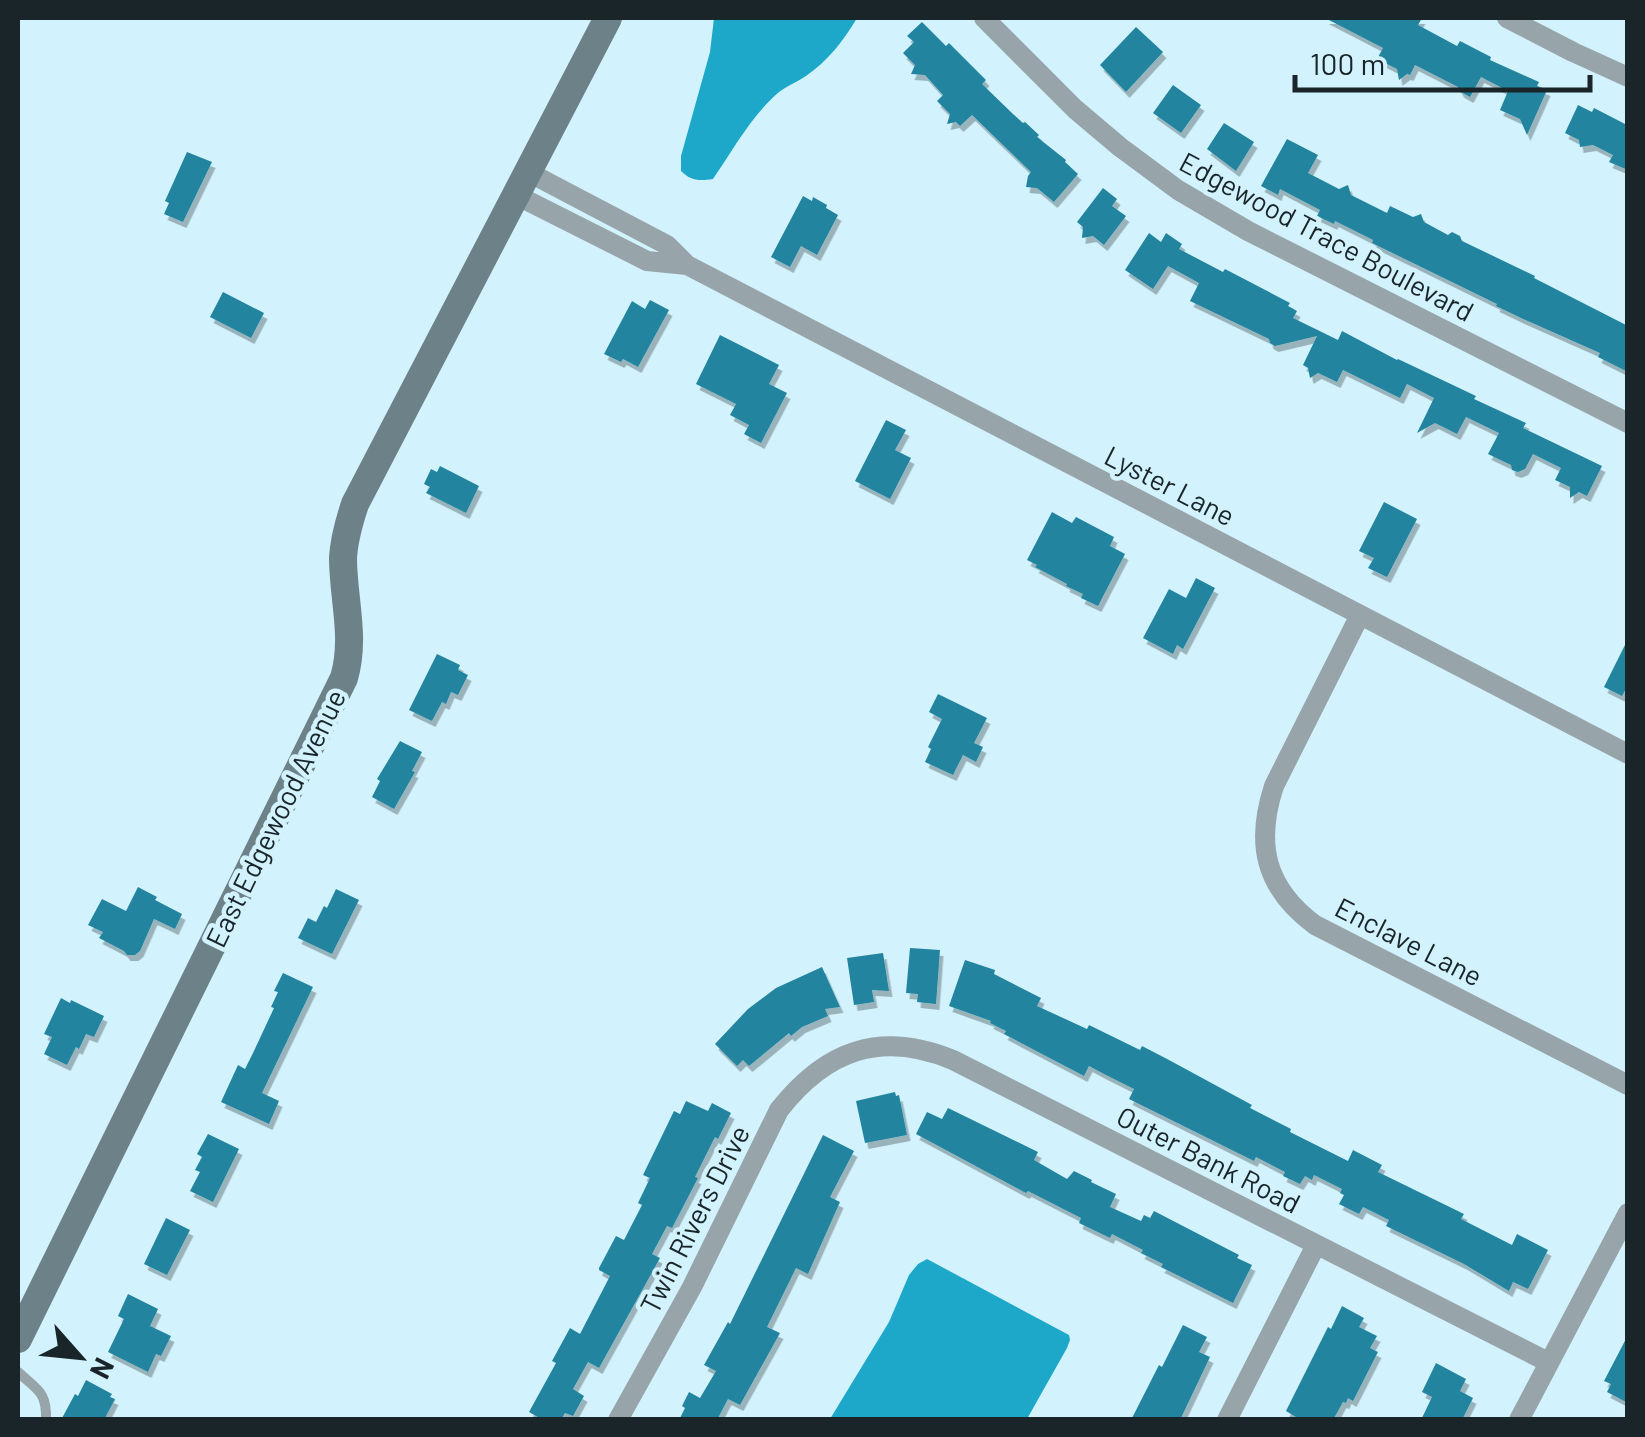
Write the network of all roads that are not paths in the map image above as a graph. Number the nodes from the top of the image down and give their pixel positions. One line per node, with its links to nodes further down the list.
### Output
1 (608, 18): 5 (main road, East Edgewood Avenue)
2 (984, 18): 6 (street, Edgewood Trace Boulevard)
3 (1507, 18): 4 (street)
4 (1628, 77)
5 (522, 184): 7 (street, Lyster Lane); 13 (main road, East Edgewood Avenue)
6 (1628, 422)
7 (1360, 615): 8 (street, Lyster Lane); 10 (street, Enclave Lane)
8 (1628, 754)
9 (836, 1059): 12 (street, Outer Bank Road); 17 (street, Twin Rivers Drive)
10 (1628, 1085)
11 (1628, 1214): 14 (street)
12 (1316, 1244): 14 (street, Outer Bank Road); 18 (street)
13 (18, 1339)
14 (1548, 1362): 19 (street)
15 (18, 1372): 16 (lane)
16 (46, 1420)
17 (618, 1420)
18 (1227, 1420)
19 (1518, 1420)

